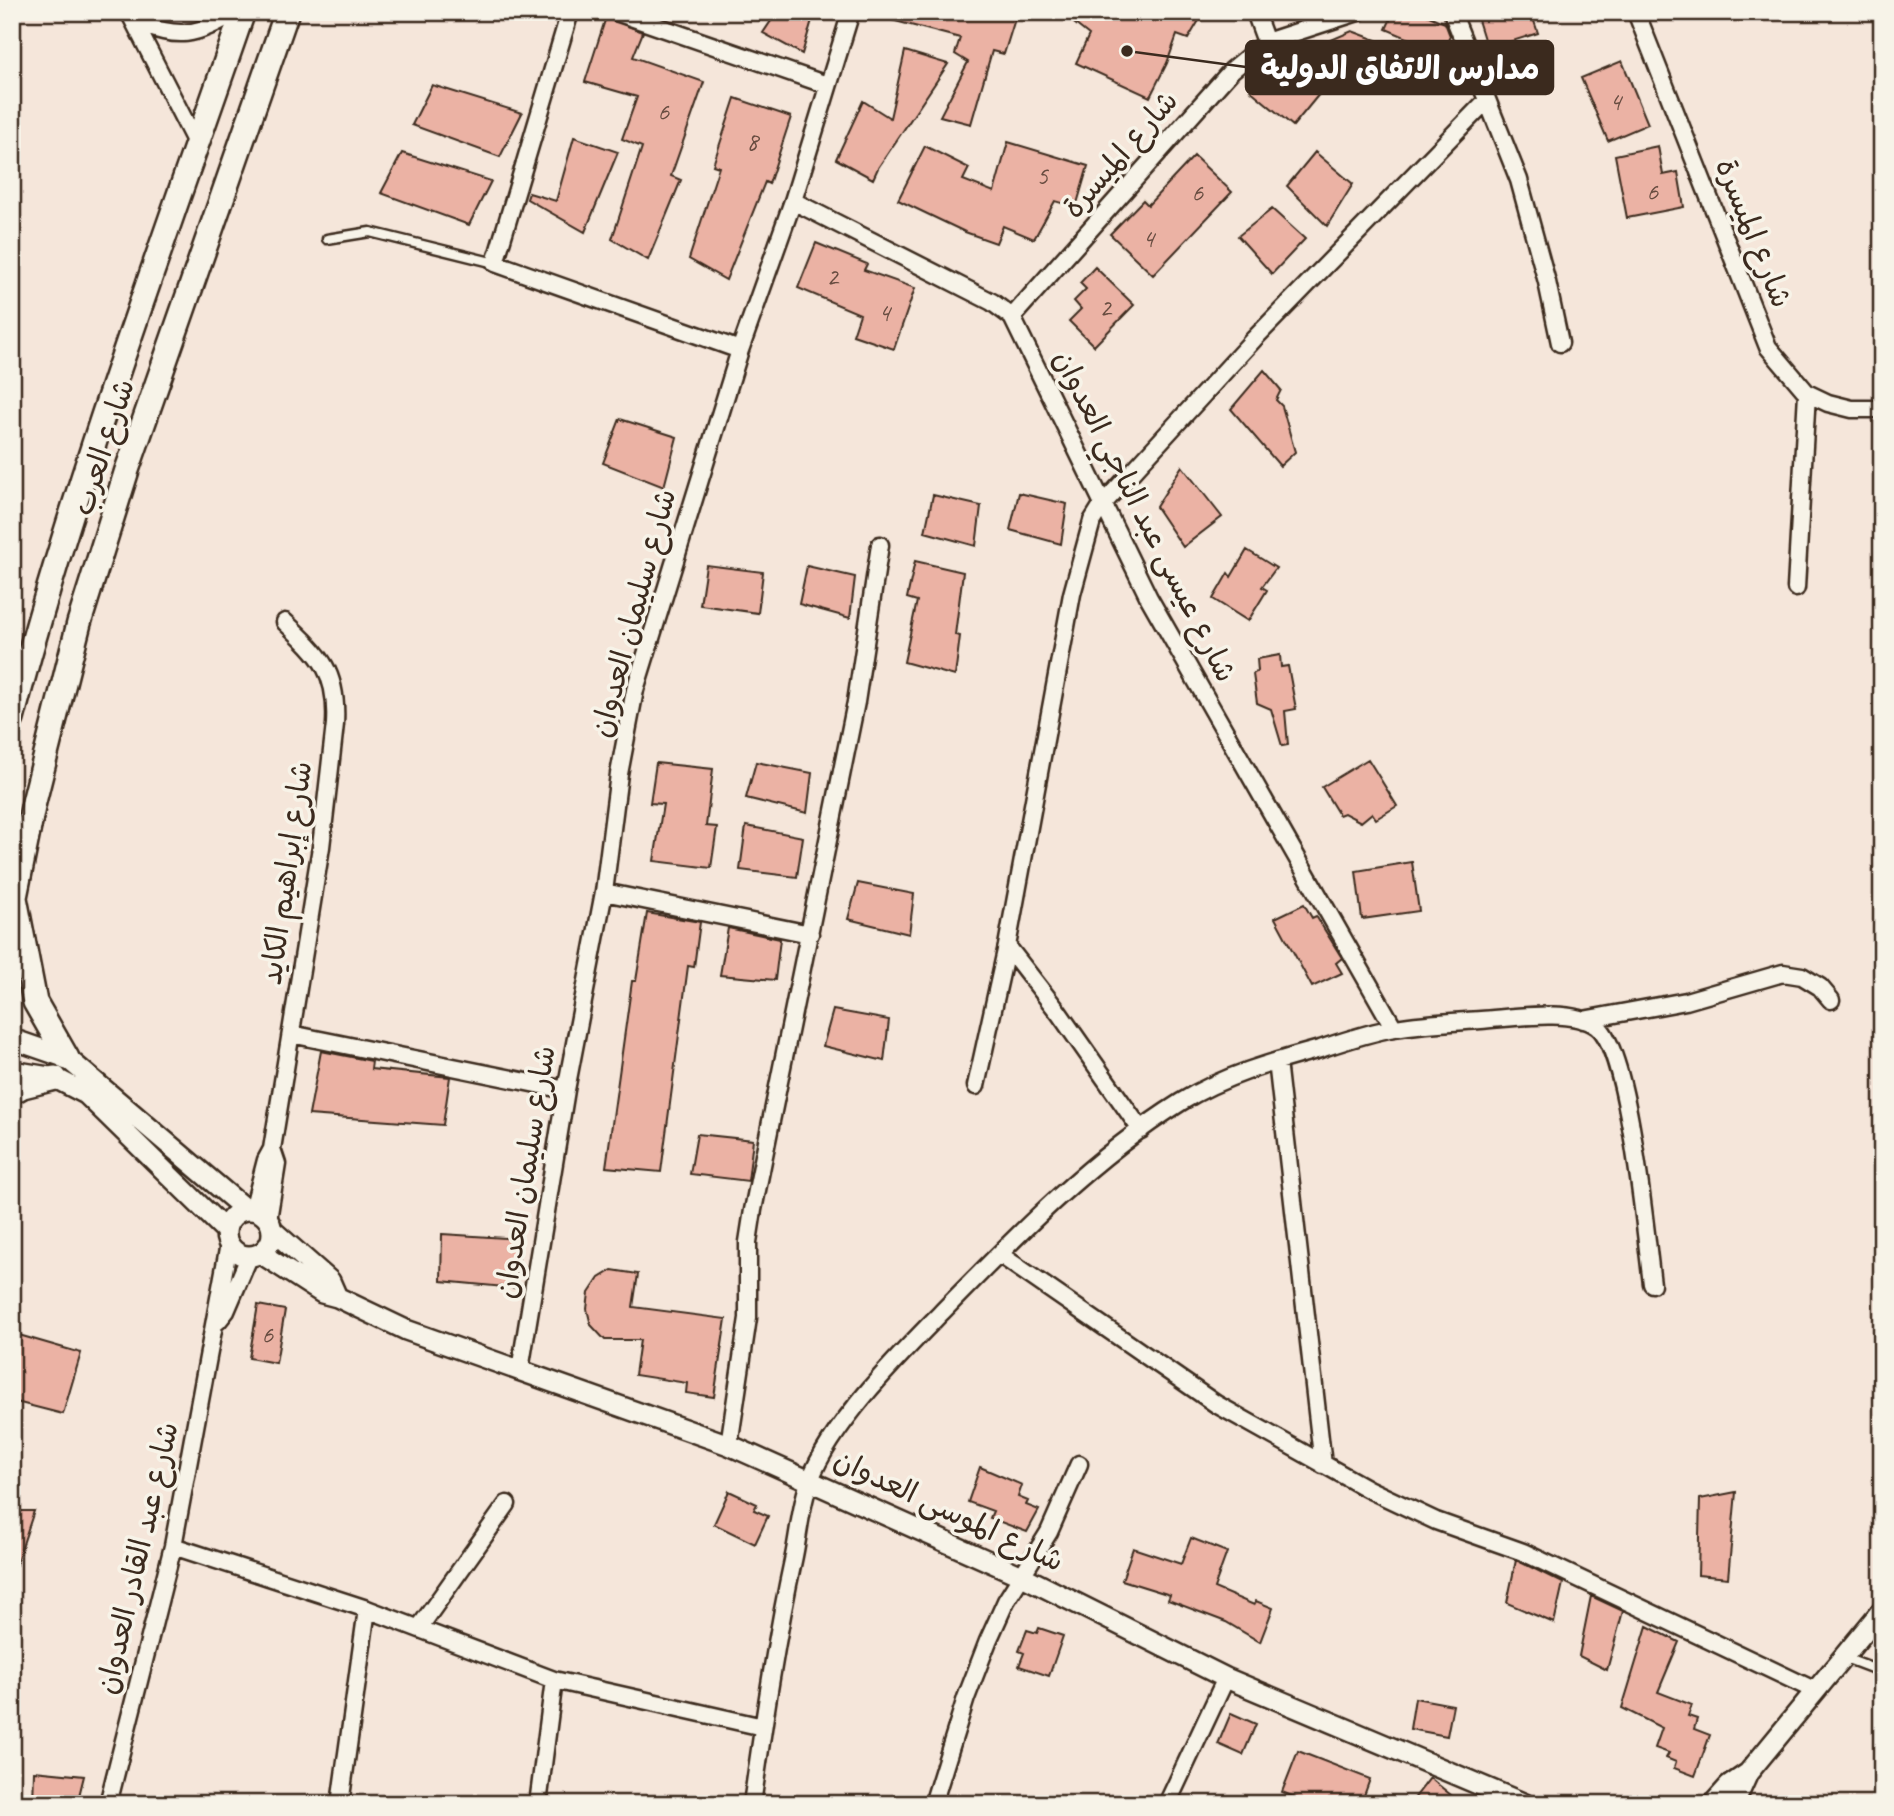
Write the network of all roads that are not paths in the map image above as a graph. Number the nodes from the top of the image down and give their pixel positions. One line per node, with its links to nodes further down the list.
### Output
1 (236, 12): 11 (street)
2 (243, 12): 16 (main road, شارع العرب)
3 (302, 12): 12 (street)
4 (569, 12): 19 (street)
5 (616, 12): 14 (street)
6 (850, 12): 14 (street, شارع سليمان العدوان)
7 (1255, 12): 13 (street)
8 (1359, 12): 13 (street, شارع الميسرة)
9 (1452, 12): 15 (street)
10 (1636, 12): 23 (street, شارع الميسرة)
11 (131, 17): 16 (street)
12 (285, 19): 31 (main road, شارع العرب)
13 (1266, 42): 20 (street, شارع الميسرة)
14 (827, 85): 17 (street, شارع سليمان العدوان)
15 (1485, 102): 21 (street); 25 (street)
16 (197, 145): 29 (main road, شارع العرب)
17 (793, 201): 20 (street); 22 (street, شارع سليمان العدوان)
18 (327, 239): 19 (lane)
19 (495, 263): 22 (street)
20 (1012, 317): 25 (street, شارع عيسى عبد الناجي العدوان)
21 (1560, 343)
22 (740, 350): 30 (street, شارع سليمان العدوان)
23 (1807, 393): 24 (street, شارع الميسرة); 27 (street)
24 (1882, 409)
25 (1102, 505): 33 (street); 36 (street, شارع عيسى عبد الناجي العدوان)
26 (880, 545): 32 (street)
27 (1796, 588)
28 (285, 622): 37 (street, شارع إبراهيم الكايد)
29 (12, 719)
30 (604, 891): 32 (street); 44 (street, شارع سليمان العدوان)
31 (14, 905): 39 (main road)
32 (810, 933): 55 (street)
33 (1007, 946): 43 (street); 46 (street)
34 (1831, 1000): 35 (street)
35 (1583, 1020): 36 (street); 51 (street)
36 (1394, 1028): 40 (street)
37 (291, 1034): 44 (street); 47 (street, شارع إبراهيم الكايد)
38 (12, 1039): 39 (street, شارع الموسى العدوان)
39 (67, 1058): 47 (street, شارع الموسى العدوان)
40 (1276, 1061): 46 (street); 57 (street)
41 (12, 1071): 42 (street)
42 (55, 1078): 45 (main road); 48 (street)
43 (976, 1086)
44 (566, 1090): 54 (street, شارع سليمان العدوان)
45 (12, 1092)
46 (1141, 1130): 50 (street)
47 (260, 1218): 48 (street); 49 (street); 52 (street, شارع الموسى العدوان)
48 (228, 1238): 49 (street); 53 (street, شارع عبد القادر العدوان)
49 (255, 1254): 52 (street, شارع الموسى العدوان); 53 (street, شارع عبد القادر العدوان)
50 (999, 1254): 57 (street); 58 (street)
51 (1652, 1284)
52 (337, 1297): 54 (street, شارع الموسى العدوان)
53 (217, 1323): 60 (street, شارع عبد القادر العدوان)
54 (520, 1370): 55 (street, شارع الموسى العدوان)
55 (729, 1445): 58 (street, شارع الموسى العدوان)
56 (1079, 1464): 61 (street)
57 (1323, 1465): 69 (street)
58 (810, 1479): 61 (street, شارع الموسى العدوان); 70 (street)
59 (507, 1504): 64 (street)
60 (173, 1546): 62 (street); 72 (street, شارع عبد القادر العدوان)
61 (1022, 1576): 67 (street, شارع الموسى العدوان); 76 (street)
62 (367, 1609): 64 (street); 73 (street)
63 (1882, 1610): 65 (street)
64 (419, 1628): 68 (street)
65 (1842, 1657): 66 (lane); 69 (street)
66 (1882, 1672)
67 (1226, 1678): 77 (street); 78 (street, شارع الموسى العدوان)
68 (554, 1681): 70 (street); 74 (street)
69 (1816, 1690): 71 (street)
70 (763, 1727): 75 (street)
71 (1748, 1773): 79 (street); 80 (street)
72 (108, 1804)
73 (340, 1804)
74 (538, 1804)
75 (752, 1804)
76 (933, 1804)
77 (1167, 1804)
78 (1525, 1804)
79 (1713, 1804)
80 (1734, 1804)

